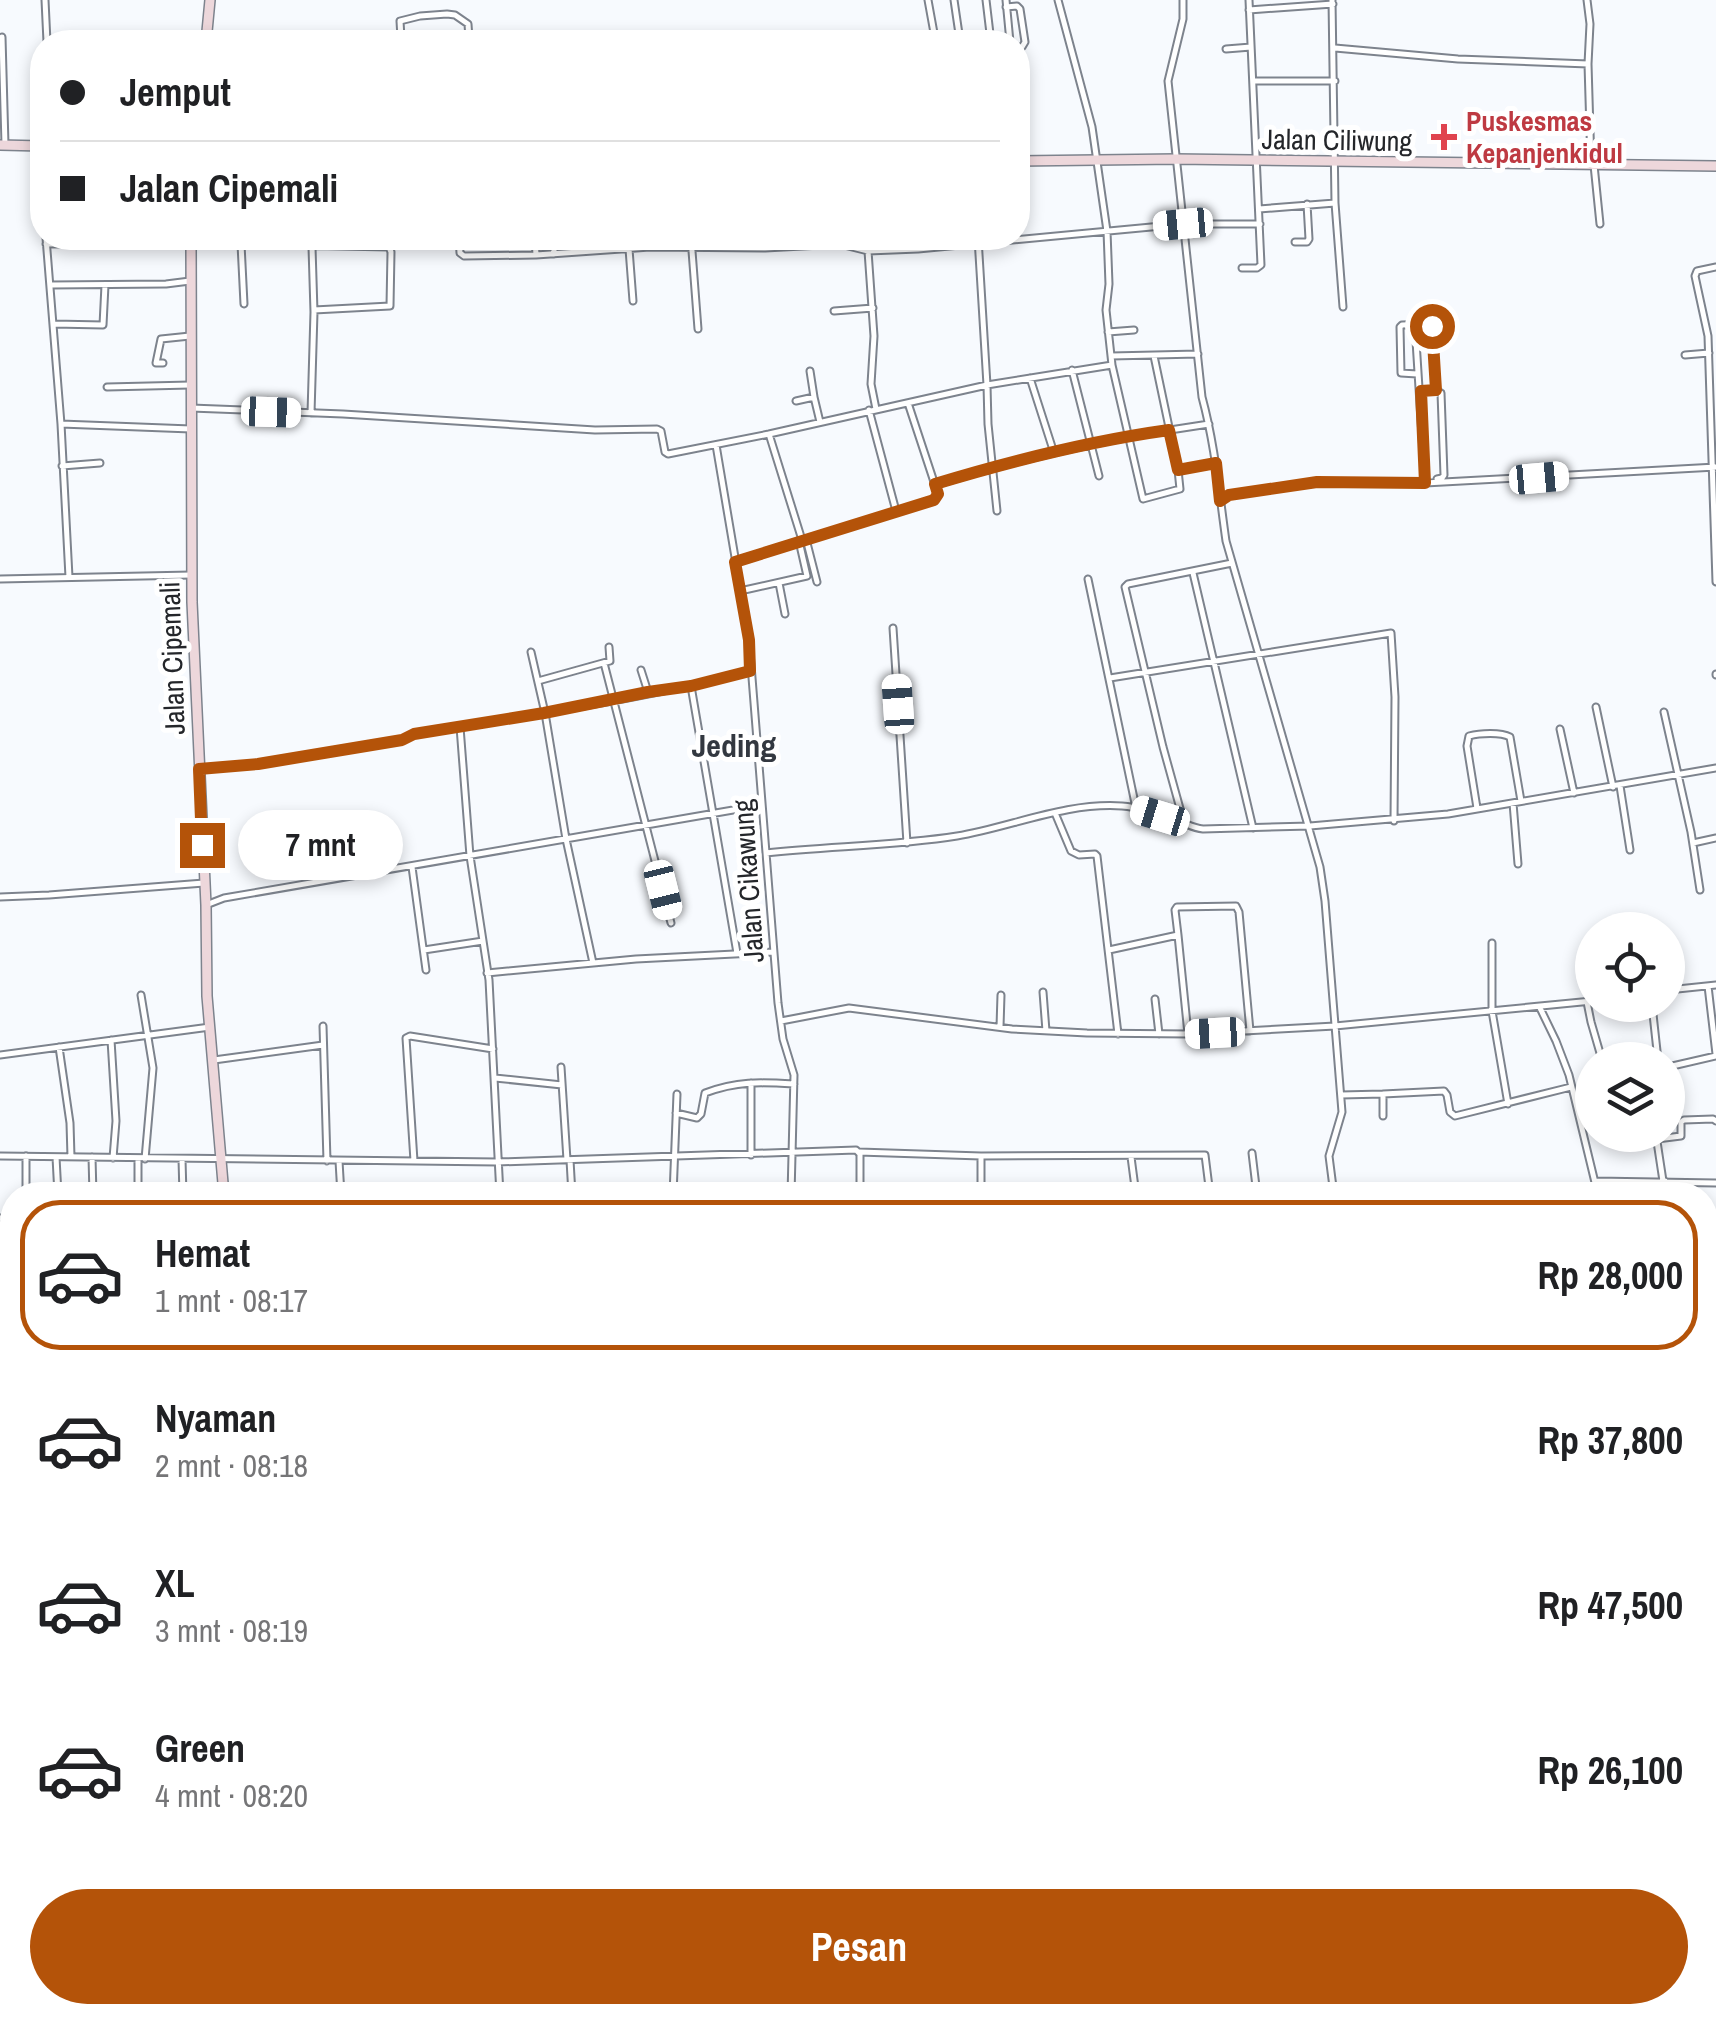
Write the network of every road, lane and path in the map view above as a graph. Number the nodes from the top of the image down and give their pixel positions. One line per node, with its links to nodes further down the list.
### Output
1 (45, 0): 13 (street)
2 (210, 0): 14 (main road)
3 (928, 0): 17 (street)
4 (954, 0): 18 (street)
5 (986, 0): 19 (street)
6 (1058, 0): 33 (street)
7 (1184, 0): 31 (street)
8 (1249, 0): 12 (street)
9 (1588, 0): 26 (street)
10 (1333, 2): 12 (street); 24 (street)
11 (1006, 3): 20 (street); 21 (street)
12 (1249, 10): 23 (street)
13 (46, 30)
14 (207, 30)
15 (401, 30): 16 (street)
16 (469, 30)
17 (934, 30)
18 (958, 30)
19 (990, 30)
20 (1009, 30)
21 (1023, 30)
22 (2, 38): 29 (street)
23 (1251, 47): 25 (street); 27 (street)
24 (1334, 48): 26 (street); 28 (street)
25 (1226, 49)
26 (1588, 64): 36 (street)
27 (1253, 81): 28 (street); 34 (street)
28 (1334, 81): 35 (street)
29 (2, 145): 30 (main road)
30 (30, 146)
31 (1176, 159): 33 (main road, Jalan Ciliwung); 34 (main road, Jalan Ciliwung); 41 (street)
32 (1030, 160): 33 (main road, Jalan Ciliwung)
33 (1098, 161): 44 (street)
34 (1257, 161): 35 (main road, Jalan Ciliwung); 40 (street)
35 (1334, 162): 36 (main road, Jalan Ciliwung); 38 (street)
36 (1593, 165): 37 (main road, Jalan Ciliwung); 43 (street)
37 (1716, 166)
38 (1334, 203): 39 (street); 71 (street)
39 (1306, 204): 40 (street); 46 (street)
40 (1259, 209): 42 (street)
41 (1183, 224): 42 (street); 44 (street); 83 (street)
42 (1260, 224): 65 (street)
43 (1600, 224)
44 (1107, 231): 45 (street); 79 (street)
45 (1030, 236)
46 (1295, 242)
47 (47, 250): 68 (street)
48 (191, 250): 66 (main road, Jalan Cipemali)
49 (241, 250): 70 (street)
50 (312, 250): 73 (street)
51 (390, 250): 73 (street)
52 (460, 250): 63 (street)
53 (536, 250): 63 (street)
54 (554, 250): 62 (street)
55 (606, 250): 62 (street)
56 (629, 250): 69 (street)
57 (691, 250): 77 (street)
58 (865, 250): 61 (street)
59 (893, 250): 61 (street)
60 (979, 250): 95 (street)
61 (868, 251): 72 (street)
62 (554, 254): 63 (street)
63 (536, 255)
64 (1716, 267): 80 (street)
65 (1242, 268)
66 (190, 282): 67 (street); 81 (main road, Jalan Cipemali)
67 (104, 285): 68 (street); 75 (street)
68 (51, 286): 75 (street)
69 (633, 301)
70 (244, 304)
71 (1343, 307)
72 (872, 308): 74 (street); 103 (street)
73 (314, 310): 104 (street)
74 (834, 311)
75 (54, 324): 106 (street)
76 (1415, 325): 92 (street); 92 (street); 98 (street)
77 (698, 329)
78 (1134, 330): 79 (street)
79 (1108, 332): 84 (street)
80 (1712, 335): 82 (street)
81 (190, 336): 87 (street); 94 (main road, Jalan Cipemali)
82 (1711, 350): 86 (street); 91 (street)
83 (1198, 354): 85 (street); 107 (street)
84 (1111, 356): 85 (street); 88 (street)
85 (1154, 356): 109 (street)
86 (1685, 356)
87 (163, 363)
88 (1112, 365): 89 (street); 111 (street)
89 (1072, 370): 93 (street); 112 (street)
90 (810, 372): 99 (street)
91 (1713, 372): 119 (street)
92 (1417, 374): 97 (street)
93 (1030, 378): 95 (street); 114 (street)
94 (190, 385): 96 (street); 102 (main road, Jalan Cipemali)
95 (987, 385): 101 (street); 118 (street)
96 (107, 388)
97 (1421, 389): 98 (street); 122 (street)
98 (1436, 389): 122 (street)
99 (814, 396): 100 (street); 105 (street)
100 (796, 402)
101 (908, 403): 103 (street); 123 (street)
102 (191, 408): 104 (street); 108 (main road, Jalan Cipemali)
103 (873, 410): 105 (street); 127 (street)
104 (311, 413): 113 (street)
105 (820, 422): 110 (street)
106 (61, 424): 108 (street); 117 (street)
107 (1210, 424): 109 (street); 116 (street)
108 (191, 429): 134 (main road, Jalan Cipemali)
109 (1169, 430): 111 (street); 120 (street)
110 (768, 434): 113 (street); 129 (street)
111 (1128, 436): 112 (street); 120 (street)
112 (1091, 443): 114 (street); 121 (street)
113 (716, 445): 131 (street, Jalan Cikawung)
114 (1054, 453): 118 (street)
115 (100, 463): 117 (street)
116 (1216, 463): 120 (street); 124 (street)
117 (62, 466): 135 (street)
118 (992, 468): 123 (street); 128 (street)
119 (1714, 468): 122 (street); 130 (street)
120 (1178, 470)
121 (1099, 476)
122 (1425, 481): 125 (street)
123 (935, 484): 127 (street)
124 (1220, 488): 125 (street); 126 (street)
125 (1229, 495): 126 (street)
126 (1220, 501): 132 (street)
127 (896, 511): 129 (street)
128 (997, 511)
129 (802, 540): 131 (street); 138 (street); 140 (street)
130 (1715, 553): 139 (street)
131 (735, 562): 141 (street, Jalan Cikawung)
132 (1232, 563): 133 (street); 146 (street)
133 (1193, 572): 147 (street); 151 (street)
134 (192, 575): 135 (street); 163 (main road, Jalan Cipemali)
135 (69, 578): 136 (street)
136 (0, 579)
137 (1088, 579): 152 (street)
138 (816, 582)
139 (1716, 582)
140 (779, 583): 141 (street); 142 (street)
141 (740, 591): 150 (street, Jalan Cikawung)
142 (785, 614)
143 (892, 628): 180 (street)
144 (609, 647): 148 (street)
145 (532, 652): 153 (street)
146 (1259, 653): 147 (street); 173 (street); 176 (street)
147 (1215, 662): 151 (street); 177 (street)
148 (604, 663): 153 (street); 156 (street)
149 (641, 670): 155 (street)
150 (750, 671): 154 (street); 168 (street, Jalan Cikawung)
151 (1145, 672): 152 (street); 174 (street)
152 (1110, 678): 169 (street)
153 (538, 682): 159 (street)
154 (691, 686): 155 (street); 172 (street)
155 (648, 692): 156 (street)
156 (615, 700): 159 (street); 175 (street)
157 (1596, 707): 165 (street)
158 (1664, 712): 164 (street)
159 (544, 713): 160 (street); 179 (street)
160 (460, 727): 163 (street); 184 (street)
161 (1560, 729): 166 (street)
162 (1716, 768): 164 (street)
163 (199, 769): 187 (main road, Jalan Cipemali)
164 (1679, 776): 165 (street); 181 (street)
165 (1616, 787): 166 (street); 182 (street)
166 (1574, 793): 167 (street)
167 (1518, 802): 170 (street); 170 (street); 185 (street)
168 (762, 805): 172 (street); 183 (street, Jalan Cikawung)
169 (1136, 808): 171 (street); 174 (street)
170 (1478, 810): 173 (street)
171 (1054, 813): 180 (street); 197 (street)
172 (714, 814): 175 (street); 199 (street)
173 (1394, 820): 176 (street)
174 (1184, 822): 177 (street)
175 (646, 826): 179 (street); 192 (street)
176 (1310, 826): 177 (street); 215 (street)
177 (1254, 828)
178 (1716, 838): 181 (street)
179 (566, 840): 184 (street); 200 (street)
180 (908, 843): 183 (street)
181 (1693, 843): 188 (street)
182 (1630, 850)
183 (766, 852): 198 (street, Jalan Cikawung)
184 (470, 856): 186 (street); 194 (street)
185 (1518, 864)
186 (412, 867): 190 (street); 196 (street)
187 (205, 888): 189 (street); 190 (street); 191 (main road, Jalan Cipemali)
188 (1700, 890)
189 (0, 896)
190 (224, 898): 191 (street)
191 (206, 904): 213 (main road, Jalan Cipemali)
192 (671, 923)
193 (1178, 935): 197 (street); 218 (street); 221 (street)
194 (483, 940): 196 (street); 202 (street)
195 (1492, 943): 211 (street)
196 (424, 950): 201 (street)
197 (1109, 950): 219 (street)
198 (773, 952): 199 (street); 212 (street, Jalan Cikawung)
199 (737, 953): 200 (street)
200 (594, 963): 202 (street)
201 (426, 970)
202 (488, 972): 226 (street)
203 (1712, 986): 204 (street); 228 (street)
204 (1685, 988)
205 (1043, 992): 217 (street)
206 (141, 994): 222 (street)
207 (1001, 995): 216 (street)
208 (1155, 999): 220 (street)
209 (1575, 1003): 210 (street)
210 (1540, 1007): 211 (street); 236 (street)
211 (1492, 1011): 215 (street); 240 (street)
212 (781, 1020): 216 (street); 234 (street, Jalan Cikawung)
213 (210, 1026): 222 (street); 229 (main road, Jalan Cipemali)
214 (323, 1026): 224 (street)
215 (1335, 1026): 218 (street); 239 (street)
216 (1000, 1027): 217 (street)
217 (1046, 1031): 219 (street)
218 (1250, 1031): 221 (street)
219 (1118, 1034): 220 (street)
220 (1159, 1034): 221 (street)
221 (1188, 1034)
222 (147, 1035): 223 (street); 259 (street)
223 (111, 1040): 225 (street); 258 (street)
224 (323, 1044): 229 (street); 263 (street)
225 (59, 1047): 227 (street); 254 (street)
226 (494, 1049): 232 (street); 265 (street)
227 (0, 1055)
228 (1716, 1055): 230 (street)
229 (214, 1060): 261 (main road, Jalan Cipemali)
230 (1685, 1063)
231 (561, 1068): 235 (street)
232 (495, 1078): 235 (street); 266 (street)
233 (752, 1082): 234 (street); 241 (street); 249 (street)
234 (794, 1084): 245 (street, Jalan Cikawung)
235 (562, 1085): 262 (street)
236 (1571, 1087): 240 (street); 267 (street)
237 (676, 1094): 241 (street)
238 (1383, 1094): 239 (street); 240 (street); 242 (street)
239 (1341, 1095): 284 (street)
240 (1508, 1104)
241 (676, 1112): 256 (street)
242 (1383, 1116)
243 (1685, 1120): 244 (street)
244 (1716, 1121)
245 (791, 1151): 246 (street); 249 (street); 278 (street, Jalan Cikawung)
246 (859, 1152): 252 (street); 279 (street)
247 (1659, 1152): 286 (street)
248 (1252, 1153): 283 (street)
249 (750, 1155): 256 (street)
250 (0, 1156): 251 (street)
251 (26, 1156): 253 (street); 268 (street)
252 (981, 1156): 257 (street); 280 (street)
253 (56, 1157): 254 (street); 269 (street)
254 (71, 1157): 255 (street)
255 (92, 1157): 258 (street); 270 (street)
256 (674, 1157): 262 (street); 277 (street)
257 (1132, 1157): 281 (street); 282 (street)
258 (113, 1158): 259 (street)
259 (141, 1159): 260 (street); 271 (street)
260 (182, 1160): 261 (street); 272 (street)
261 (223, 1160): 263 (street); 273 (main road, Jalan Cipemali)
262 (568, 1160): 266 (street); 276 (street)
263 (328, 1161): 264 (street)
264 (339, 1161): 265 (street); 274 (street)
265 (414, 1161): 266 (street)
266 (497, 1162): 275 (street)
267 (1596, 1181): 285 (street)
268 (26, 1182)
269 (57, 1182)
270 (92, 1182)
271 (139, 1182)
272 (183, 1182)
273 (224, 1182)
274 (340, 1182)
275 (499, 1182)
276 (571, 1182)
277 (673, 1182)
278 (791, 1182)
279 (860, 1182)
280 (981, 1182)
281 (1135, 1182)
282 (1208, 1182)
283 (1255, 1182)
284 (1332, 1182)
285 (1630, 1182)
286 (1665, 1182)

